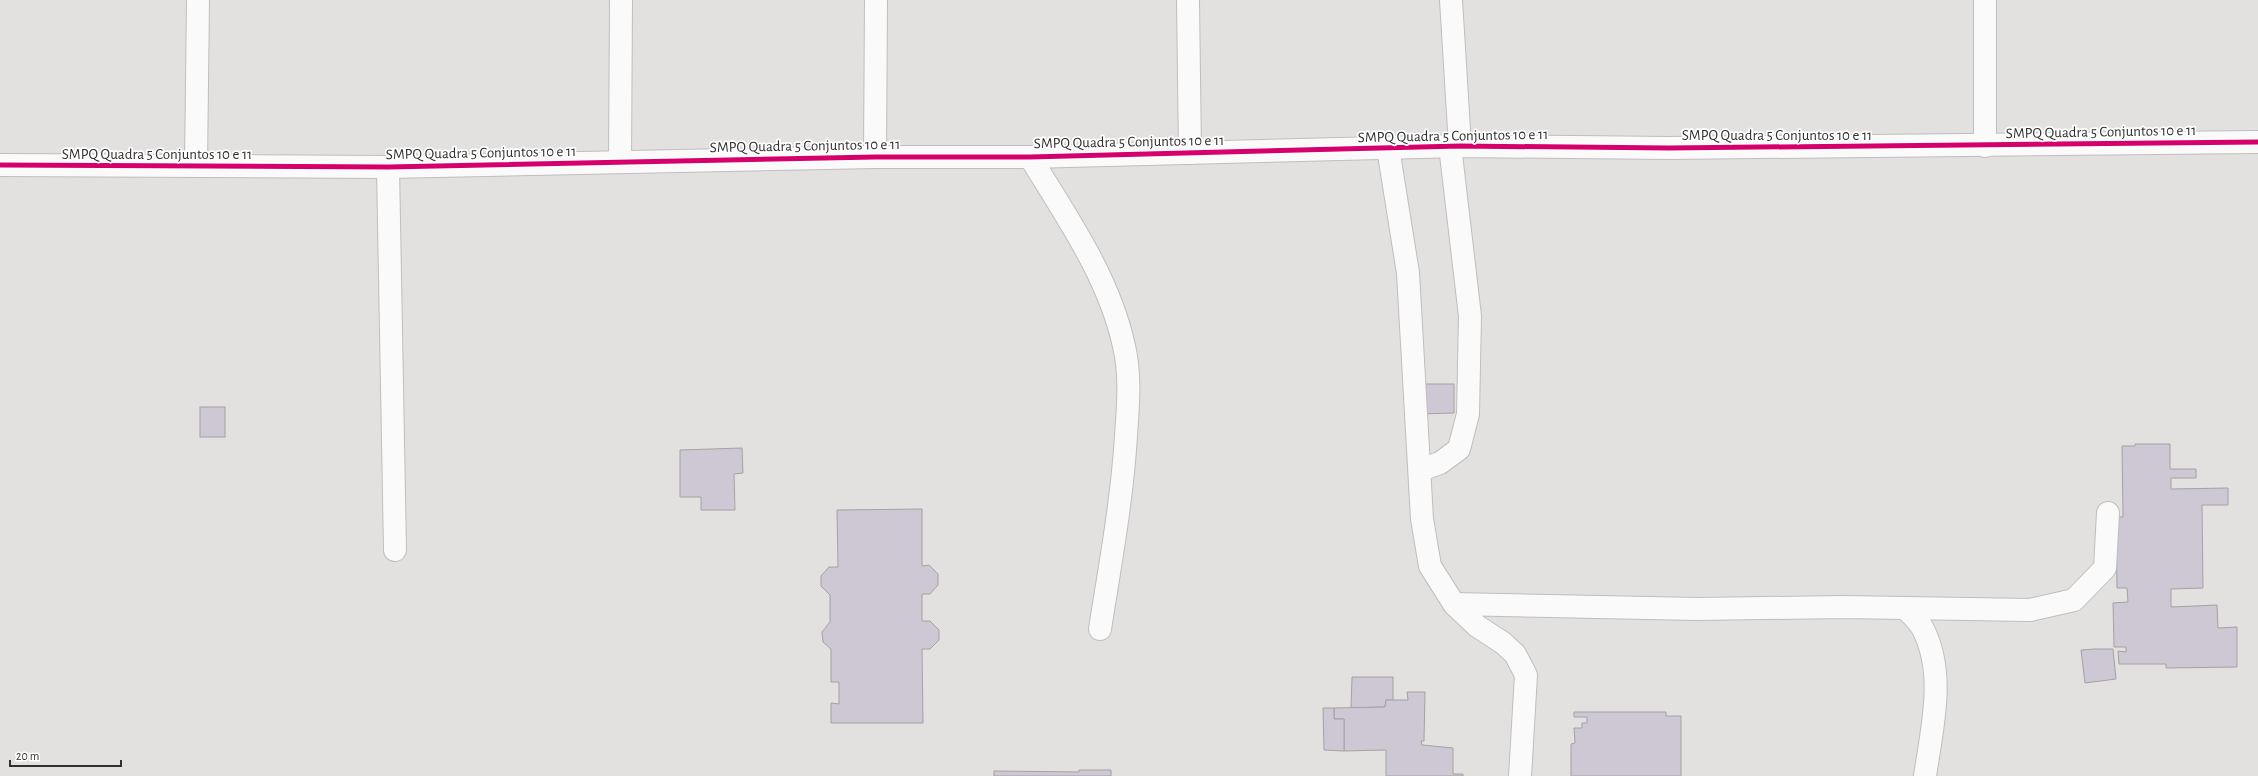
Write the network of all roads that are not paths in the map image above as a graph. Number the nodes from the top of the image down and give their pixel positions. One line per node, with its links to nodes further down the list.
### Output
1 (198, 0): 16 (street)
2 (621, 0): 14 (street)
3 (876, 0): 12 (street)
4 (1188, 0): 11 (street)
5 (1451, 0): 8 (street)
6 (1985, 0): 9 (street)
7 (2258, 142): 9 (street, SMPQ Quadra 5 Conjuntos 10 e 11)
8 (1455, 146): 9 (street, SMPQ Quadra 5 Conjuntos 10 e 11); 10 (street, SMPQ Quadra 5 Conjuntos 10 e 11); 18 (street)
9 (1985, 146)
10 (1388, 148): 11 (street, SMPQ Quadra 5 Conjuntos 10 e 11); 18 (street)
11 (1190, 153): 13 (street, SMPQ Quadra 5 Conjuntos 10 e 11)
12 (875, 157): 13 (street, SMPQ Quadra 5 Conjuntos 10 e 11); 14 (street, SMPQ Quadra 5 Conjuntos 10 e 11)
13 (1030, 157): 23 (street)
14 (620, 162): 17 (street, SMPQ Quadra 5 Conjuntos 10 e 11)
15 (0, 165): 16 (street, SMPQ Quadra 5 Conjuntos 10 e 11)
16 (196, 166): 17 (street, SMPQ Quadra 5 Conjuntos 10 e 11)
17 (388, 167): 20 (street)
18 (1420, 470): 21 (street)
19 (2108, 513): 22 (street)
20 (395, 550)
21 (1454, 604): 22 (street); 24 (street)
22 (1905, 608): 25 (street)
23 (1100, 629)
24 (1520, 776)
25 (1925, 776)

